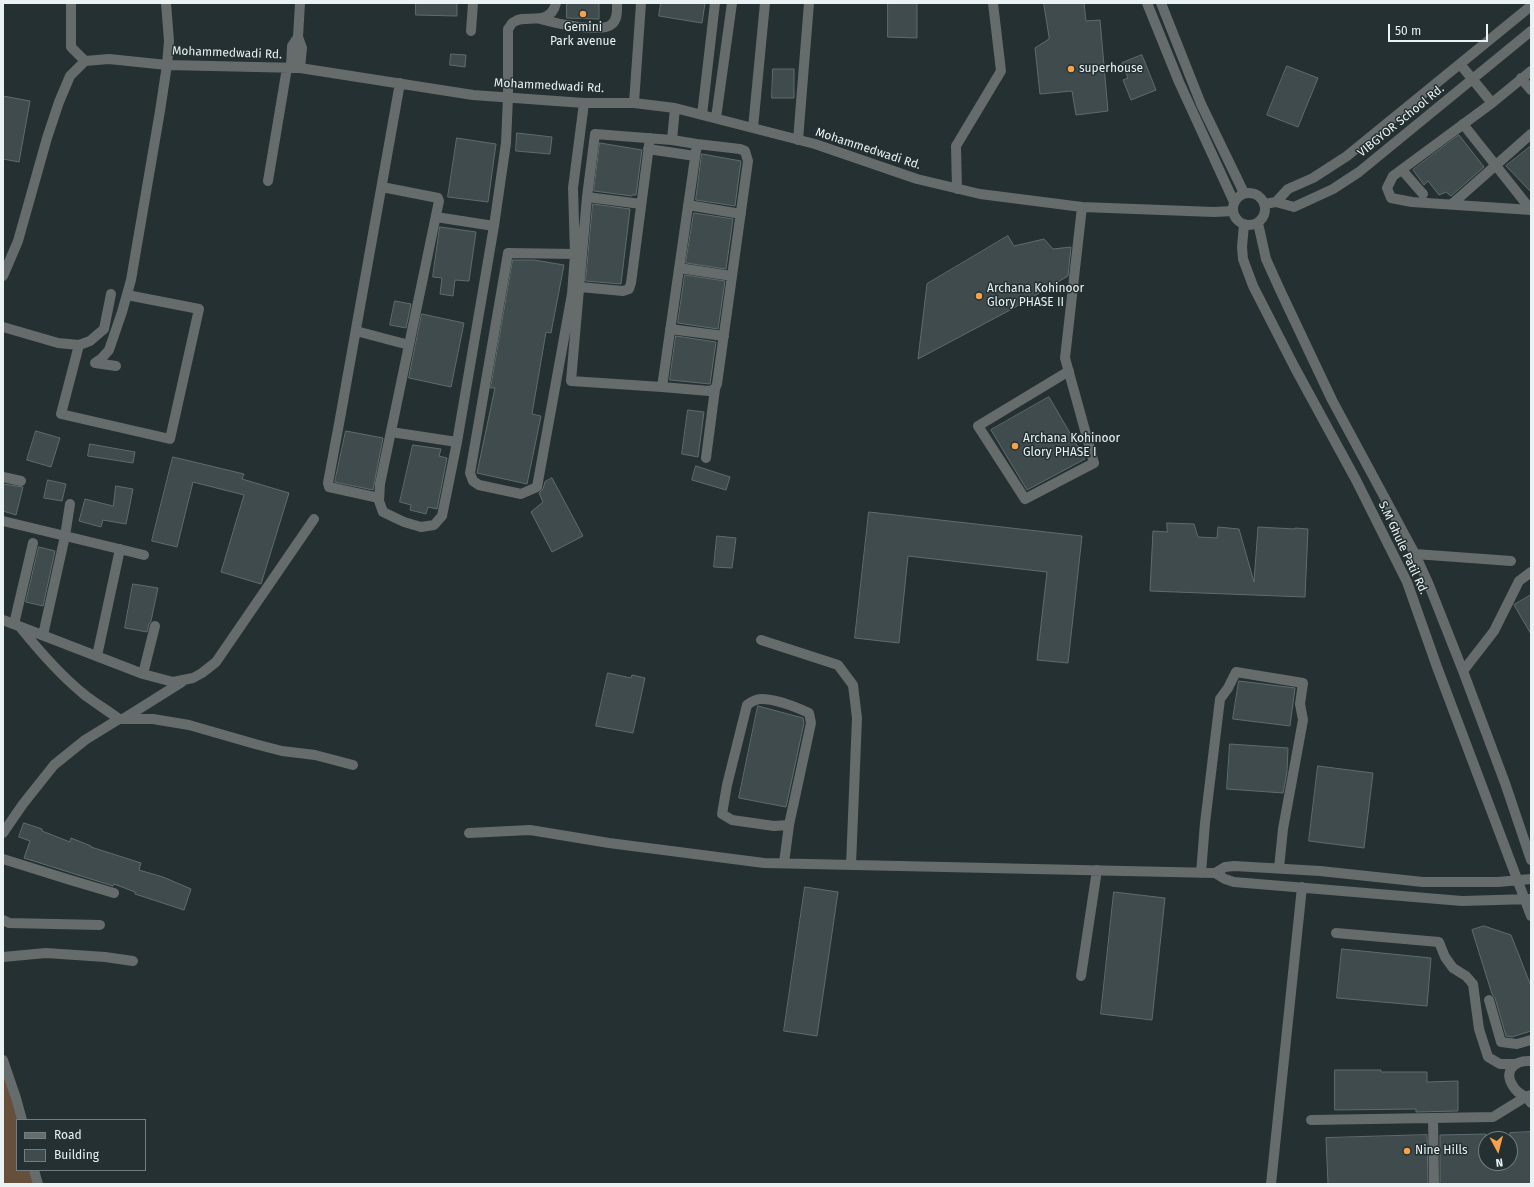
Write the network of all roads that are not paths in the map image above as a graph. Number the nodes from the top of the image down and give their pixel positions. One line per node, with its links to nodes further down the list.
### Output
1 (71, 3): 19 (street)
2 (166, 3): 20 (street)
3 (300, 3): 22 (street)
4 (473, 3): 17 (street)
5 (556, 3): 16 (street)
6 (617, 3): 16 (street)
7 (641, 3): 30 (street)
8 (715, 3): 33 (street)
9 (732, 3): 34 (street)
10 (765, 3): 36 (street)
11 (809, 3): 40 (street)
12 (993, 3): 48 (street)
13 (1148, 3): 58 (street)
14 (1161, 3): 49 (street)
15 (1531, 6): 21 (street)
16 (540, 19): 28 (street)
17 (471, 30)
18 (1531, 31): 25 (street, VIBGYOR School Rd.)
19 (85, 61): 20 (street, Mohammedwadi Rd.); 67 (street)
20 (167, 64): 22 (street, Mohammedwadi Rd.); 71 (street)
21 (1460, 64): 25 (street); 52 (street)
22 (293, 68): 26 (street, Mohammedwadi Rd.); 46 (street)
23 (1531, 71): 24 (street)
24 (1521, 78): 27 (street); 31 (street)
25 (1473, 79): 31 (street); 52 (street, VIBGYOR School Rd.)
26 (400, 83): 28 (street, Mohammedwadi Rd.); 47 (street)
27 (1531, 90)
28 (508, 97): 29 (street, Mohammedwadi Rd.); 64 (street)
29 (584, 103): 30 (street, Mohammedwadi Rd.); 65 (street)
30 (634, 103): 32 (street, Mohammedwadi Rd.)
31 (1492, 103): 35 (street)
32 (675, 108): 33 (street, Mohammedwadi Rd.); 39 (street)
33 (702, 115): 34 (street, Mohammedwadi Rd.)
34 (716, 118): 36 (street, Mohammedwadi Rd.)
35 (1464, 124): 44 (street); 45 (street)
36 (753, 128): 40 (street, Mohammedwadi Rd.)
37 (1531, 134): 44 (street)
38 (650, 138): 39 (street); 42 (street); 51 (street)
39 (672, 140): 41 (street)
40 (798, 140): 48 (street, Mohammedwadi Rd.)
41 (697, 144): 43 (street); 60 (street)
42 (648, 149): 43 (street); 53 (street)
43 (696, 156): 56 (street)
44 (1496, 165): 55 (street); 59 (street)
45 (1402, 170): 50 (street); 55 (street)
46 (268, 181)
47 (382, 187): 61 (street); 74 (street)
48 (957, 188): 57 (street, Mohammedwadi Rd.)
49 (1244, 193): 54 (street); 58 (street)
50 (1423, 194)
51 (587, 197): 53 (street); 69 (street)
52 (1276, 202): 54 (street)
53 (641, 204): 69 (street)
54 (1264, 204): 62 (street)
55 (1452, 204): 59 (street)
56 (688, 205): 60 (street); 66 (street)
57 (1082, 207): 58 (street, Mohammedwadi Rd.); 79 (street)
58 (1233, 207): 63 (street)
59 (1531, 210)
60 (741, 214): 68 (street)
61 (436, 217): 64 (street); 77 (street)
62 (1258, 223): 63 (street); 94 (street, S.M Ghule Patil Rd.)
63 (1244, 224): 121 (street, S.M Ghule Patil Rd.)
64 (494, 226): 83 (street)
65 (575, 254): 65 (street)
66 (679, 268): 68 (street); 73 (street)
67 (3, 276)
68 (732, 276): 75 (street)
69 (580, 287): 80 (street)
70 (111, 294): 76 (street)
71 (127, 295): 76 (street); 78 (street)
72 (3, 327): 76 (street)
73 (670, 329): 75 (street); 80 (street)
74 (356, 332): 77 (street); 87 (street)
75 (724, 336): 81 (street)
76 (79, 345)
77 (410, 345): 82 (street)
78 (116, 366)
79 (1069, 371): 79 (street)
80 (662, 387): 81 (street)
81 (715, 389): 84 (street)
82 (391, 432): 83 (street); 87 (street)
83 (457, 442): 87 (street)
84 (706, 458)
85 (3, 477): 86 (street)
86 (21, 481)
87 (380, 498)
88 (70, 504): 91 (street)
89 (314, 519): 106 (street)
90 (3, 521): 91 (street)
91 (65, 536): 93 (street); 101 (street)
92 (33, 543): 99 (street)
93 (120, 549): 95 (street); 103 (street)
94 (1415, 554): 96 (street); 104 (street, S.M Ghule Patil Rd.)
95 (144, 555)
96 (1511, 561)
97 (1531, 572): 104 (street)
98 (3, 620): 99 (street)
99 (16, 625): 101 (street); 107 (street)
100 (155, 626): 105 (street)
101 (43, 635): 103 (street)
102 (761, 640): 115 (street)
103 (96, 656): 105 (street)
104 (1463, 671): 113 (street, S.M Ghule Patil Rd.)
105 (143, 674): 106 (street)
106 (185, 681): 107 (street)
107 (121, 719): 108 (street); 110 (street)
108 (353, 764)
109 (789, 825): 109 (street); 114 (street)
110 (3, 833)
111 (469, 833): 114 (street)
112 (3, 859): 123 (street)
113 (1531, 860)
114 (784, 863): 115 (street)
115 (851, 865): 117 (street)
116 (1279, 868): 118 (street); 119 (street); 121 (street)
117 (1097, 870): 118 (street); 131 (street)
118 (1201, 873): 119 (street)
119 (1215, 873): 122 (street)
120 (1531, 879): 121 (street)
121 (1517, 880): 124 (street, S.M Ghule Patil Rd.)
122 (1302, 887): 124 (street); 143 (street)
123 (114, 893)
124 (1528, 899): 125 (street, S.M Ghule Patil Rd.)
125 (1531, 916)
126 (3, 920): 127 (street)
127 (100, 925)
128 (1336, 934): 136 (street)
129 (3, 957): 130 (street)
130 (133, 961)
131 (1081, 976)
132 (1489, 1000): 133 (street)
133 (1531, 1040)
134 (3, 1060): 139 (street)
135 (1531, 1061): 136 (street)
136 (1514, 1064): 137 (street)
137 (1530, 1098): 138 (street)
138 (1433, 1118): 140 (street); 144 (street)
139 (22, 1119)
140 (1311, 1120)
141 (34, 1171): 142 (street)
142 (38, 1184)
143 (1271, 1184)
144 (1434, 1184)

